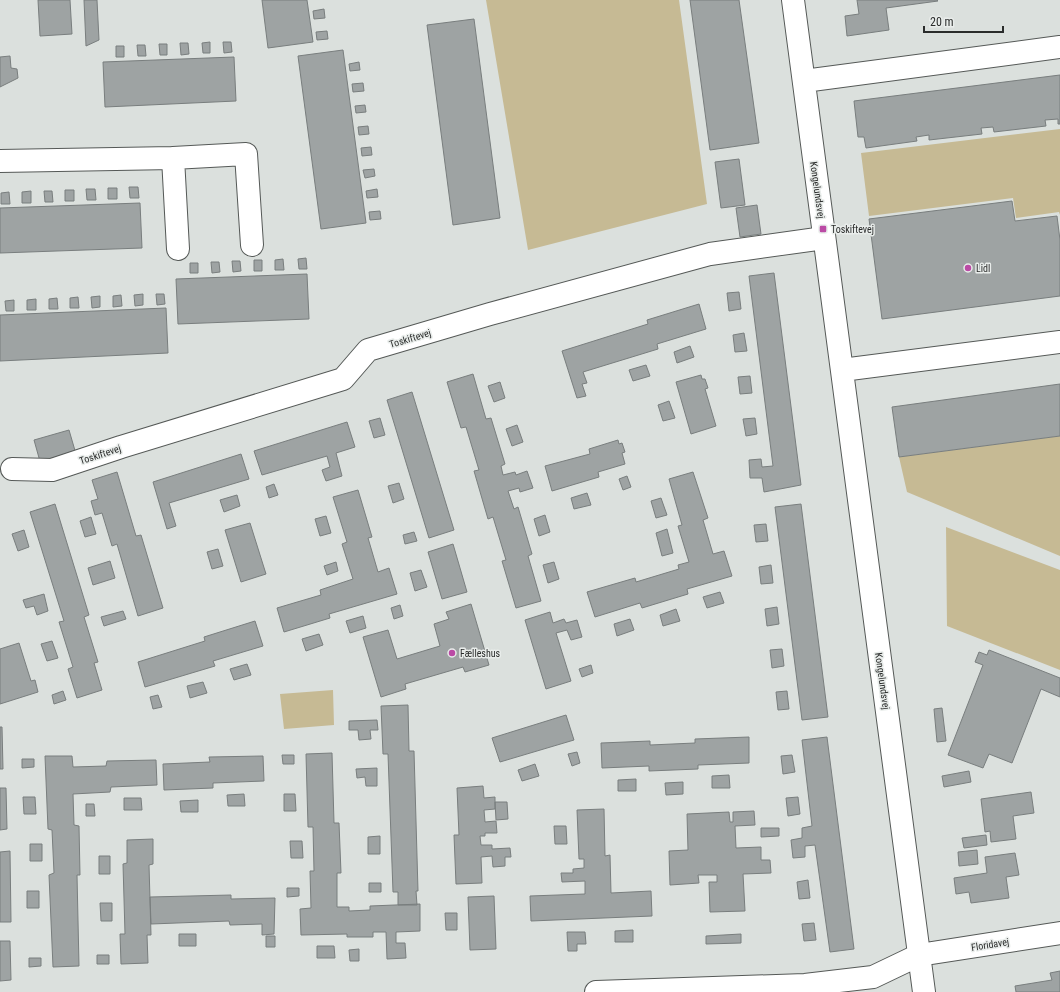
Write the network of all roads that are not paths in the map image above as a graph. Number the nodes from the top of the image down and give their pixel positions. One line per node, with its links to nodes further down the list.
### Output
1 (793, 0): 3 (street, Kongelundsvej)
2 (1060, 47): 3 (street)
3 (804, 81): 6 (street, Kongelundsvej)
4 (173, 158): 5 (street); 7 (street); 8 (street)
5 (0, 161)
6 (824, 238): 10 (street, Kongelundsvej); 11 (street, Toskiftevej)
7 (252, 245)
8 (178, 250)
9 (1060, 342): 10 (street)
10 (842, 370): 13 (street, Kongelundsvej)
11 (12, 469)
12 (1060, 933): 13 (street, Floridavej)
13 (919, 955): 14 (street, Floridavej); 15 (street, Kongelundsvej)
14 (596, 992)
15 (924, 992)

